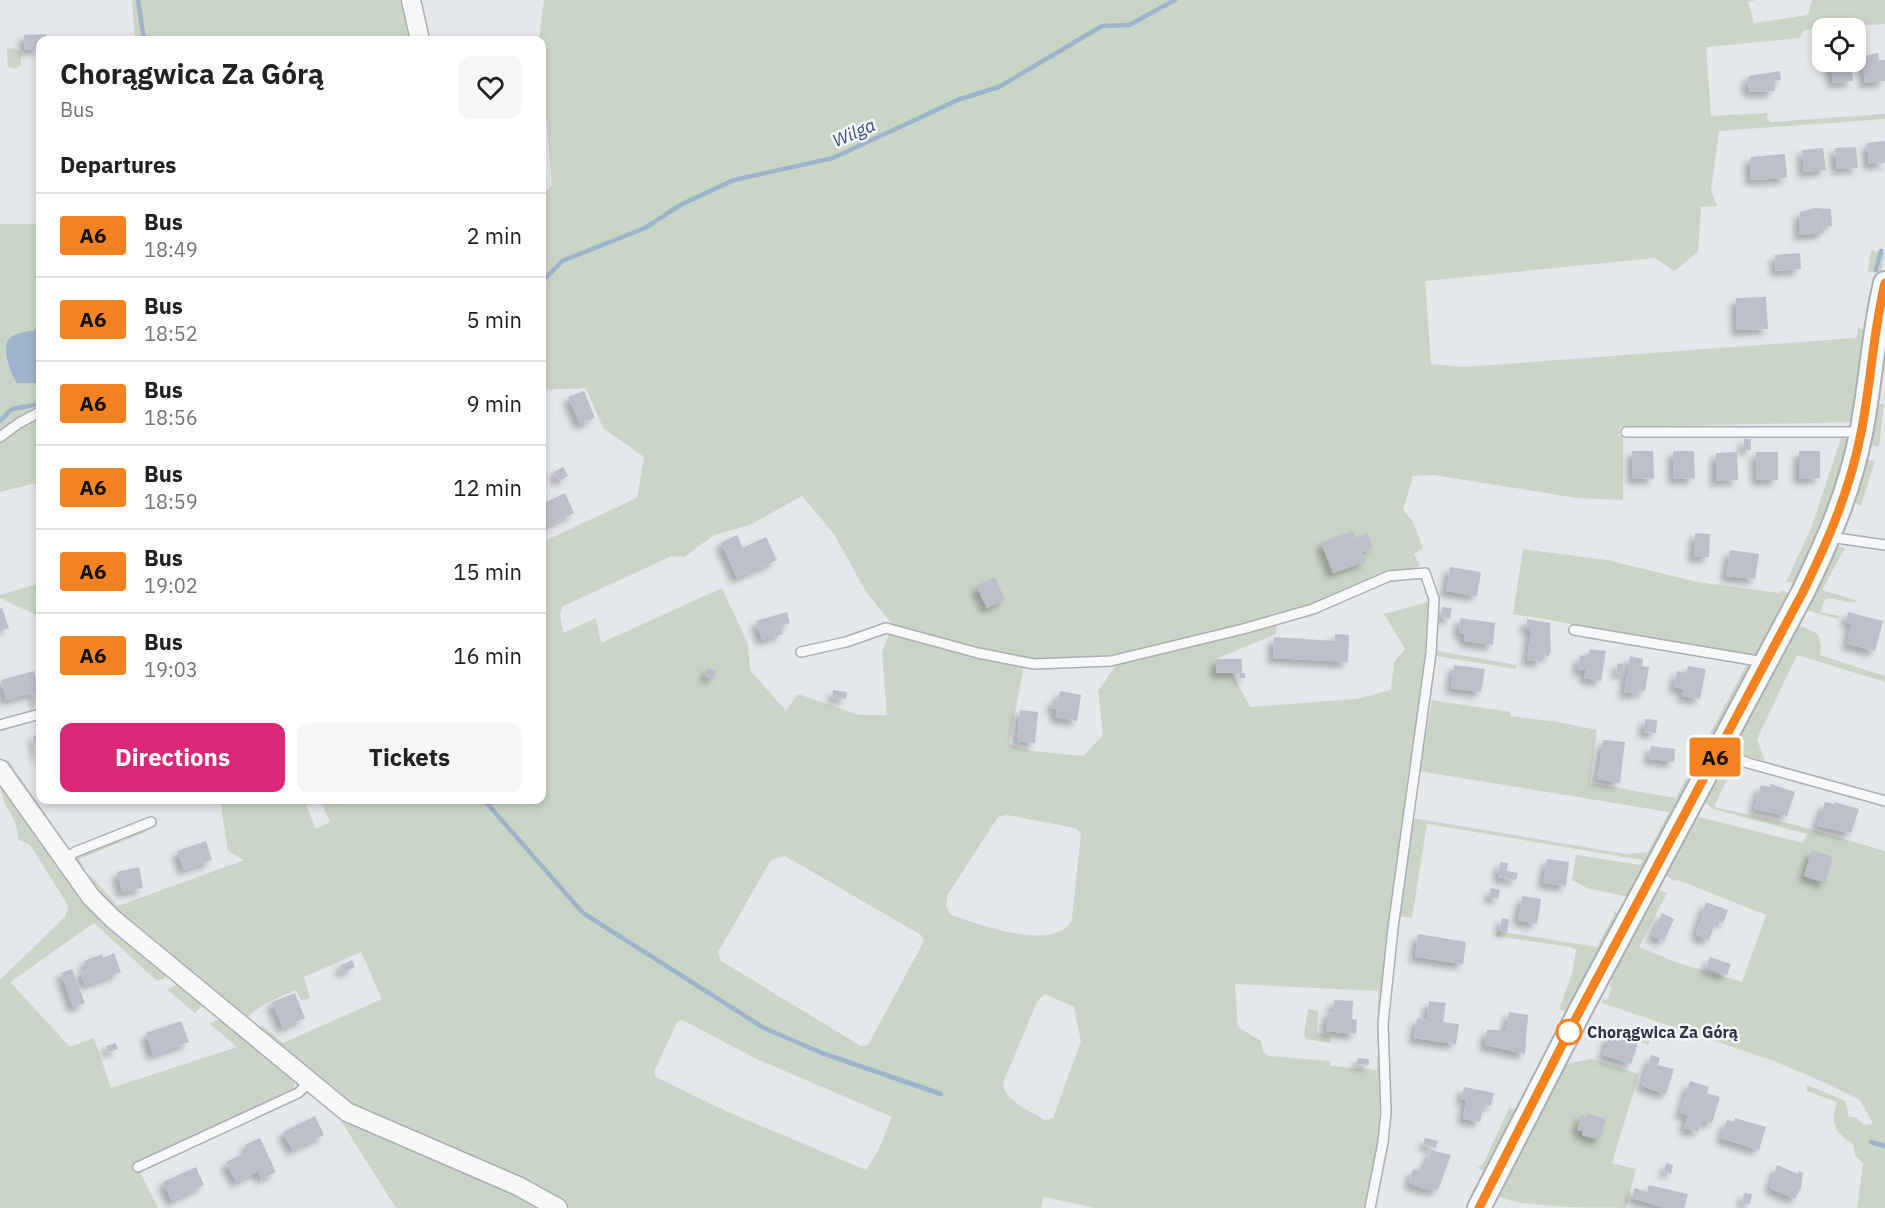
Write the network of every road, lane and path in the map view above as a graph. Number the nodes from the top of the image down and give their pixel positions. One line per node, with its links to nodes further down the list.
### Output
1 (411, 0): 2 (street)
2 (419, 36)
3 (1885, 286): 6 (street)
4 (36, 414): 7 (lane)
5 (1626, 432): 6 (lane)
6 (1862, 432): 8 (street)
7 (0, 437)
8 (1830, 537): 9 (lane); 12 (street)
9 (1885, 545)
10 (1574, 630): 12 (lane)
11 (801, 652): 23 (lane)
12 (1766, 663): 15 (street)
13 (36, 715): 14 (lane)
14 (0, 725)
15 (1718, 750): 17 (lane); 24 (street)
16 (0, 769): 19 (street)
17 (1885, 801)
18 (151, 822): 19 (lane)
19 (64, 860): 20 (street)
20 (310, 1083): 21 (lane); 22 (street)
21 (138, 1167)
22 (558, 1208)
23 (1370, 1208)
24 (1479, 1208)

